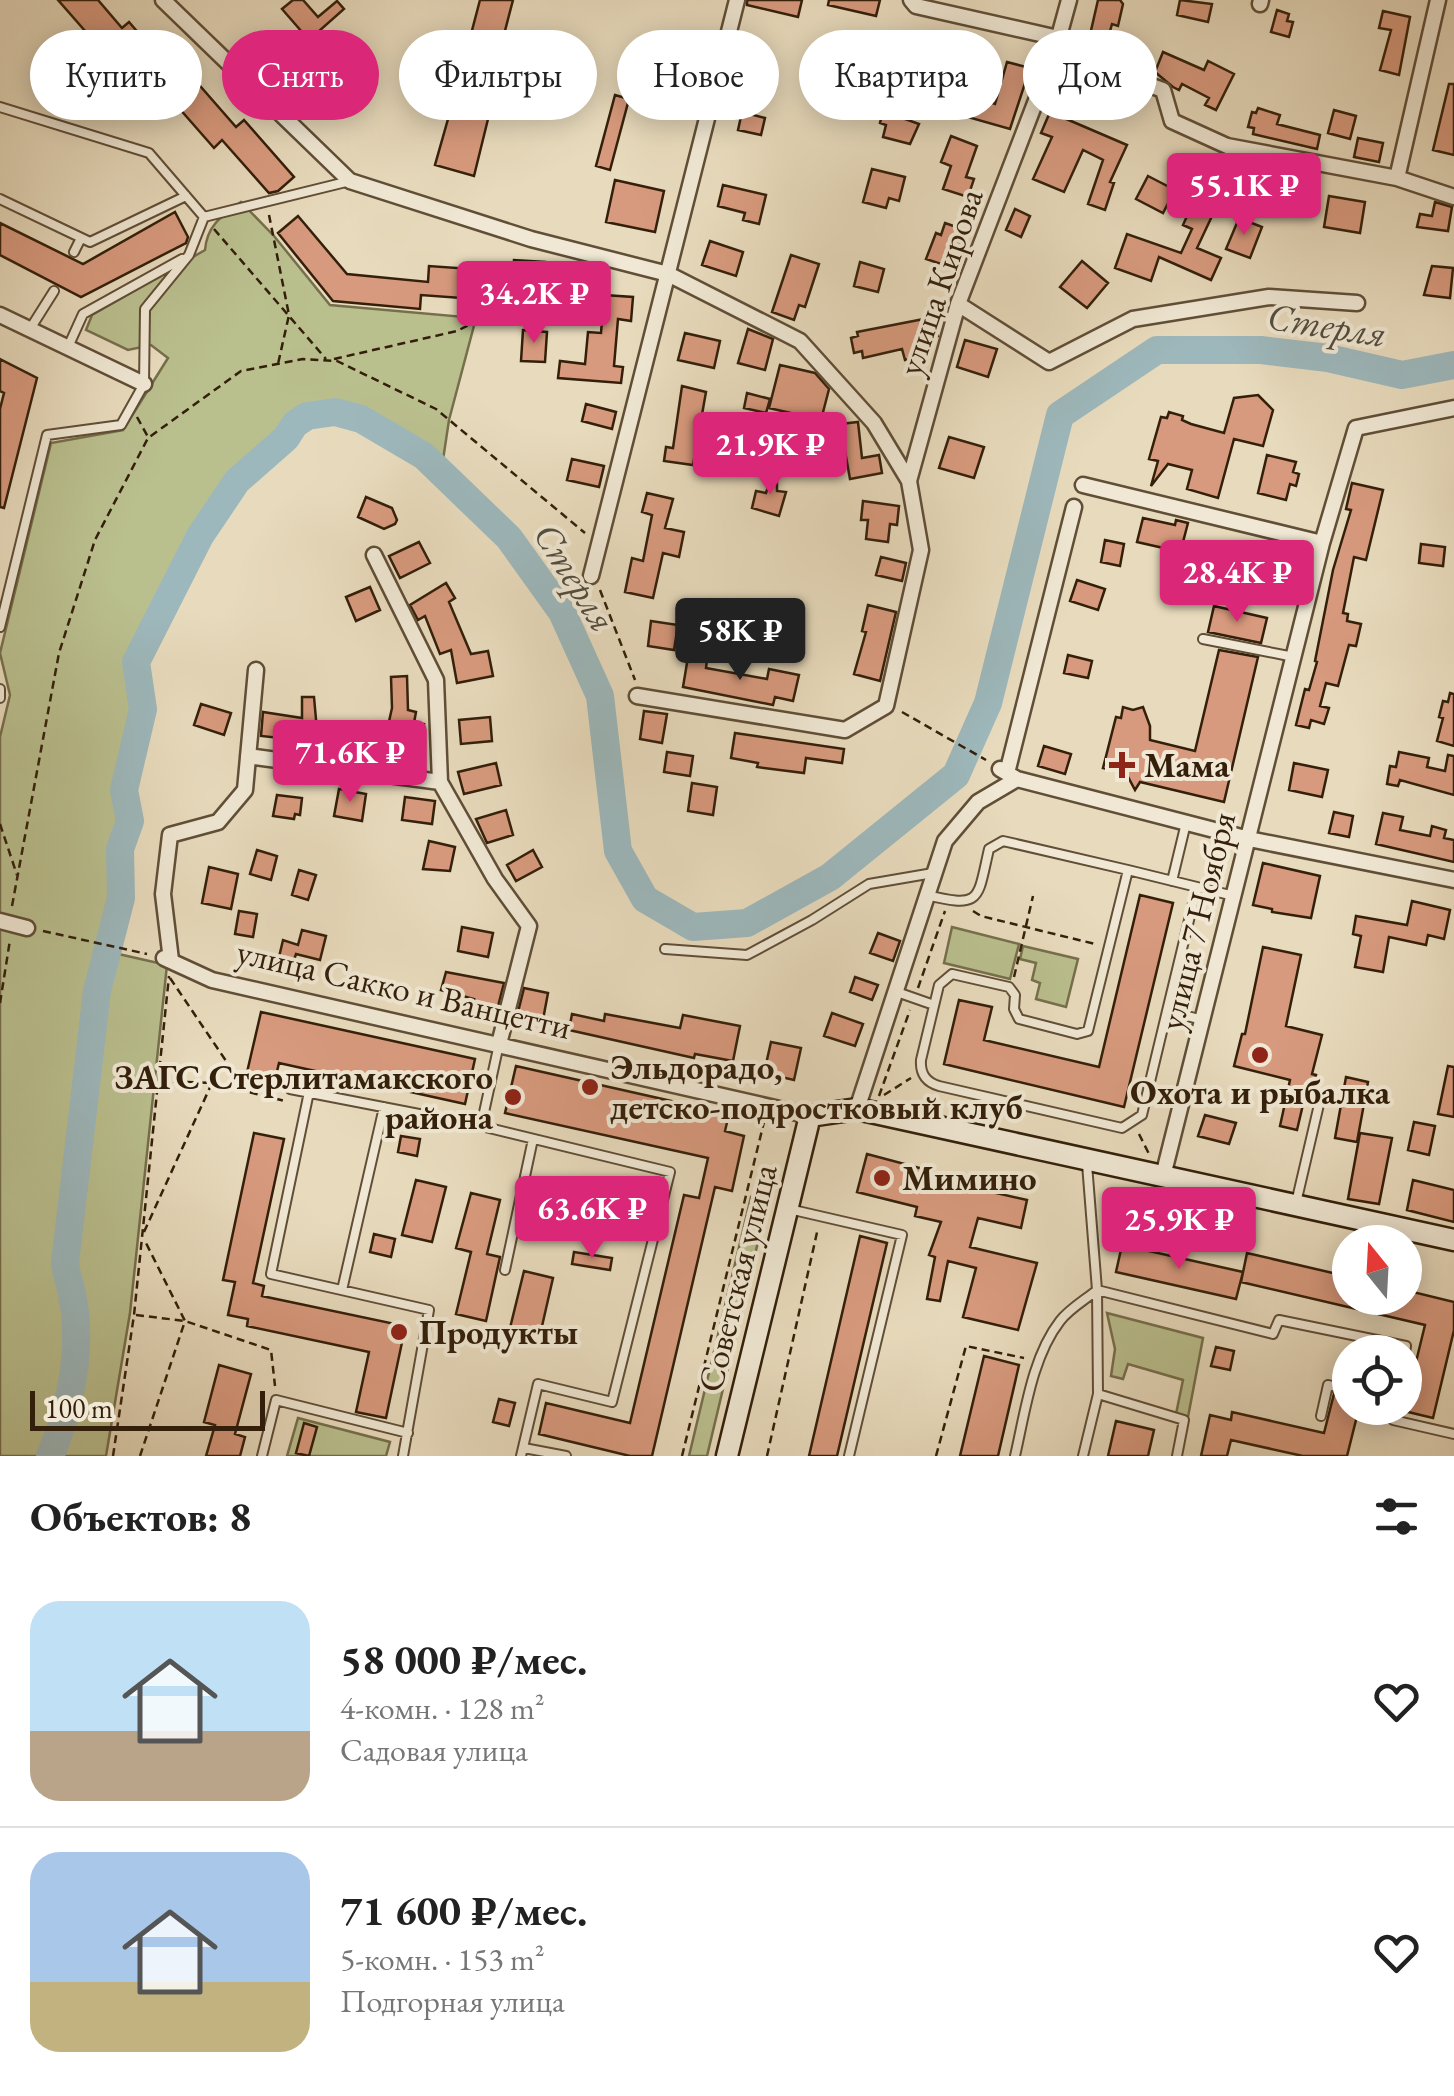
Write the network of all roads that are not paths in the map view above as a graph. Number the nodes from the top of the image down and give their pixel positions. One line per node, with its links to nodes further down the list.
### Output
1 (162, 0): 12 (street)
2 (737, 0): 20 (street)
3 (911, 0): 7 (street)
4 (1069, 0): 6 (street, улица Кирова)
5 (1438, 0): 11 (street)
6 (1061, 30)
7 (1023, 36)
8 (1157, 87): 11 (street)
9 (0, 107): 13 (lane)
10 (1028, 120): 23 (street, улица Кирова)
11 (1397, 178): 14 (street)
12 (350, 181): 16 (lane); 20 (street)
13 (186, 196): 16 (lane); 17 (lane)
14 (1454, 196)
15 (0, 199): 17 (lane)
16 (204, 217): 19 (lane)
17 (82, 238): 18 (lane)
18 (74, 252)
19 (189, 255): 26 (lane); 27 (lane)
20 (668, 274): 29 (street); 34 (street)
21 (54, 291): 25 (lane)
22 (1357, 303): 23 (street)
23 (958, 304): 29 (street, улица Кирова)
24 (0, 315): 25 (street)
25 (30, 329): 26 (street)
26 (68, 348): 27 (street)
27 (144, 384): 35 (lane)
28 (1454, 408): 32 (street, улица 7 Ноября)
29 (909, 482): 39 (street, улица Кирова)
30 (1083, 484): 32 (street)
31 (1074, 507): 41 (street)
32 (1322, 543): 37 (street, улица 7 Ноября)
33 (374, 555): 42 (street)
34 (591, 576)
35 (0, 627)
36 (1203, 639): 37 (lane)
37 (1294, 657): 44 (street, улица 7 Ноября)
38 (256, 670): 40 (street)
39 (638, 696)
40 (248, 756): 42 (street); 57 (street, улица Сакко и Ванцетти)
41 (1008, 774): 43 (street); 46 (street)
42 (440, 782): 57 (street)
43 (1186, 823): 44 (street); 48 (lane)
44 (1249, 840): 47 (street); 51 (street, улица 7 Ноября)
45 (1128, 870): 48 (lane); 50 (lane); 54 (lane)
46 (932, 873): 50 (street); 52 (lane)
47 (1454, 880)
48 (1172, 881): 49 (lane)
49 (1197, 887): 51 (lane); 55 (lane)
50 (926, 894): 53 (street)
51 (1234, 896): 56 (street, улица 7 Ноября)
52 (666, 949)
53 (894, 992): 54 (lane); 62 (street)
54 (934, 1006): 55 (lane)
55 (1167, 1011): 56 (lane)
56 (1203, 1020): 67 (street, улица 7 Ноября)
57 (498, 1044): 63 (street, улица Сакко и Ванцетти); 64 (lane)
58 (290, 1088): 59 (lane)
59 (309, 1092): 61 (lane); 72 (lane)
60 (1321, 1096): 68 (lane)
61 (384, 1107): 64 (lane); 72 (lane)
62 (856, 1109): 63 (street, улица Сакко и Ванцетти); 66 (street, улица Сакко и Ванцетти)
63 (810, 1116): 69 (street, Советская улица)
64 (481, 1126): 65 (lane)
65 (533, 1138): 71 (lane); 81 (lane)
66 (1087, 1160): 67 (street, улица Сакко и Ванцетти); 73 (lane)
67 (1158, 1169): 68 (street, улица Сакко и Ванцетти)
68 (1294, 1207): 70 (street, улица Сакко и Ванцетти)
69 (789, 1208): 85 (street, Советская улица); 86 (lane)
70 (1454, 1240)
71 (505, 1270)
72 (342, 1290): 79 (lane)
73 (1097, 1290): 74 (lane); 76 (lane); 87 (lane)
74 (1352, 1335)
75 (1332, 1386): 77 (lane)
76 (1098, 1394): 88 (lane); 89 (lane)
77 (1321, 1416)
78 (1415, 1425): 80 (lane)
79 (408, 1432): 82 (lane); 83 (lane)
80 (1454, 1434)
81 (522, 1452): 84 (lane)
82 (262, 1456)
83 (402, 1456)
84 (566, 1456)
85 (726, 1456)
86 (849, 1456)
87 (1015, 1456)
88 (1083, 1456)
89 (1176, 1456)

